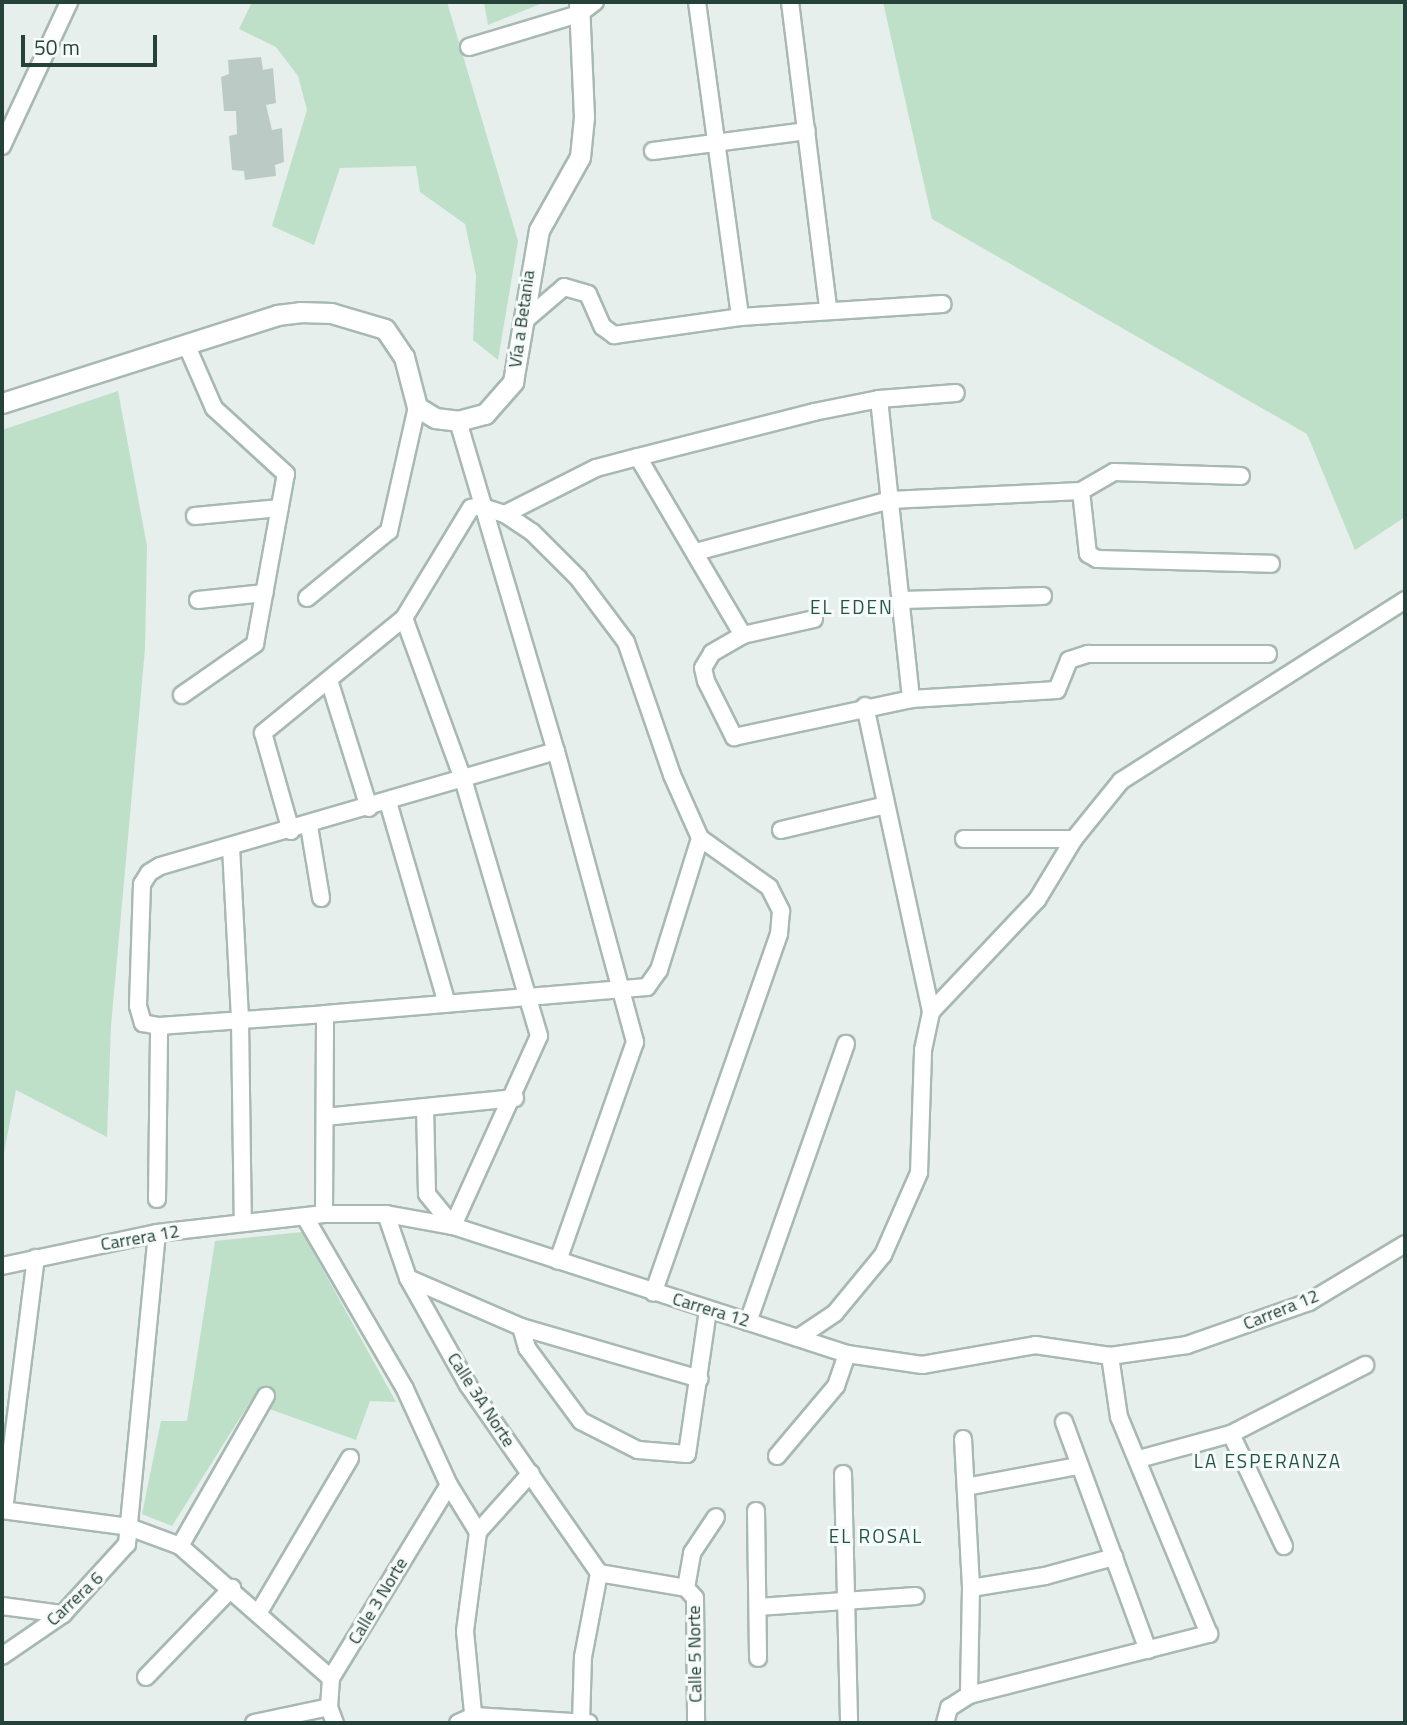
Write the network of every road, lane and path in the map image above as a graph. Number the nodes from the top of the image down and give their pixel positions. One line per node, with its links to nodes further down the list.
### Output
1 (69, 2): 9 (street)
2 (595, 2): 5 (street)
3 (697, 2): 8 (street)
4 (790, 2): 7 (street)
5 (579, 8): 6 (street); 14 (street, Vía a Betania)
6 (469, 47)
7 (807, 131): 8 (street); 12 (street)
8 (717, 144): 10 (street); 13 (street)
9 (2, 146)
10 (653, 152)
11 (943, 304): 12 (street)
12 (828, 309): 13 (street)
13 (740, 317): 14 (street)
14 (522, 323): 20 (street, Vía a Betania)
15 (186, 344): 18 (street); 19 (street); 26 (street)
16 (956, 393): 17 (street)
17 (879, 399): 21 (street); 24 (street)
18 (2, 403)
19 (417, 407): 20 (street); 33 (street)
20 (458, 421): 25 (street)
21 (638, 457): 27 (street); 29 (street)
22 (1241, 476): 23 (street)
23 (1081, 491): 24 (street); 30 (street)
24 (890, 500): 29 (street); 35 (street)
25 (480, 506): 27 (street); 37 (street); 45 (street)
26 (280, 508): 28 (street); 31 (street)
27 (505, 514): 53 (street)
28 (195, 516)
29 (696, 552): 39 (street)
30 (1270, 564)
31 (265, 593): 34 (street); 42 (street)
32 (1043, 596): 35 (street)
33 (307, 598)
34 (198, 600)
35 (901, 600): 43 (street)
36 (1405, 600): 55 (street)
37 (404, 618): 41 (street); 46 (street)
38 (814, 619): 39 (street)
39 (743, 635): 44 (street)
40 (1268, 654): 43 (street)
41 (329, 680): 49 (street); 52 (street)
42 (182, 695)
43 (911, 699): 44 (street)
44 (865, 706): 48 (street)
45 (556, 751): 46 (street); 58 (street)
46 (463, 779): 47 (street); 59 (street)
47 (388, 802): 49 (street); 60 (street)
48 (886, 805): 51 (street); 61 (street)
49 (369, 807): 50 (street)
50 (309, 826): 52 (street); 57 (street)
51 (781, 830)
52 (290, 831): 56 (street)
53 (700, 838): 58 (street); 81 (street)
54 (964, 839): 55 (street)
55 (1073, 839): 61 (street)
56 (231, 847): 63 (street); 64 (street)
57 (321, 898)
58 (624, 991): 59 (street); 78 (street)
59 (531, 999): 60 (street); 66 (street)
60 (446, 1004): 62 (street)
61 (931, 1012): 85 (street)
62 (325, 1014): 63 (street); 68 (street)
63 (240, 1019): 64 (street); 73 (street)
64 (159, 1026): 69 (street)
65 (846, 1044): 83 (street)
66 (515, 1098): 67 (street); 74 (street)
67 (425, 1107): 68 (street); 74 (street)
68 (325, 1117): 70 (street)
69 (157, 1199)
70 (324, 1214): 71 (street, Carrera 12); 72 (street, Carrera 12)
71 (386, 1214): 74 (street, Carrera 12); 80 (street, Calle 3A Norte)
72 (305, 1217): 73 (street, Carrera 12); 100 (street)
73 (243, 1222): 75 (street, Carrera 12)
74 (453, 1226): 78 (street, Carrera 12)
75 (157, 1233): 77 (street, Carrera 12); 105 (street, Carrera 6)
76 (1405, 1244): 87 (street, Carrera 12)
77 (36, 1258): 79 (street, Carrera 12); 102 (street)
78 (558, 1261): 81 (street, Carrera 12)
79 (2, 1266)
80 (408, 1278): 84 (street); 98 (street, Calle 3A Norte)
81 (653, 1293): 82 (street, Carrera 12)
82 (708, 1310): 83 (street, Carrera 12); 89 (street)
83 (748, 1322): 85 (street, Carrera 12)
84 (521, 1326): 89 (street); 89 (street)
85 (798, 1338): 86 (street, Carrera 12)
86 (847, 1354): 87 (street, Carrera 12); 94 (street)
87 (1110, 1356): 96 (street)
88 (1365, 1366): 92 (street)
89 (699, 1379)
90 (266, 1396): 107 (street)
91 (1064, 1422): 97 (street)
92 (1231, 1434): 96 (street); 108 (street)
93 (963, 1439): 101 (street)
94 (777, 1456)
95 (350, 1458): 118 (street)
96 (1139, 1460): 120 (street)
97 (1077, 1466): 101 (street); 109 (street)
98 (531, 1473): 106 (street); 110 (street, Calle 3A Norte)
99 (843, 1474): 115 (street)
100 (449, 1485): 106 (street); 124 (street, Calle 3 Norte)
101 (965, 1487): 113 (street)
102 (3, 1510): 105 (street)
103 (757, 1511): 117 (street)
104 (716, 1517): 112 (street)
105 (129, 1527): 107 (street); 119 (street, Carrera 6)
106 (478, 1532): 127 (street)
107 (180, 1546): 111 (street)
108 (1284, 1546)
109 (1114, 1556): 113 (street); 120 (street)
110 (599, 1573): 112 (street); 131 (street)
111 (232, 1588): 118 (street); 123 (street)
112 (686, 1588): 132 (street, Calle 5 Norte)
113 (971, 1588): 125 (street)
114 (916, 1596): 115 (street)
115 (846, 1602): 117 (street); 133 (street)
116 (2, 1606): 119 (street)
117 (758, 1607): 122 (street)
118 (260, 1612): 124 (street)
119 (63, 1614): 121 (street, Carrera 6)
120 (1148, 1650): 125 (street)
121 (2, 1656)
122 (758, 1658)
123 (146, 1677)
124 (331, 1678): 126 (street, Calle 3 Norte)
125 (969, 1695): 134 (street)
126 (329, 1707): 128 (street); 129 (street, Calle 3 Norte)
127 (474, 1720): 130 (street); 131 (street)
128 (254, 1723)
129 (335, 1723)
130 (458, 1723)
131 (584, 1723)
132 (696, 1723)
133 (849, 1723)
134 (945, 1723)

